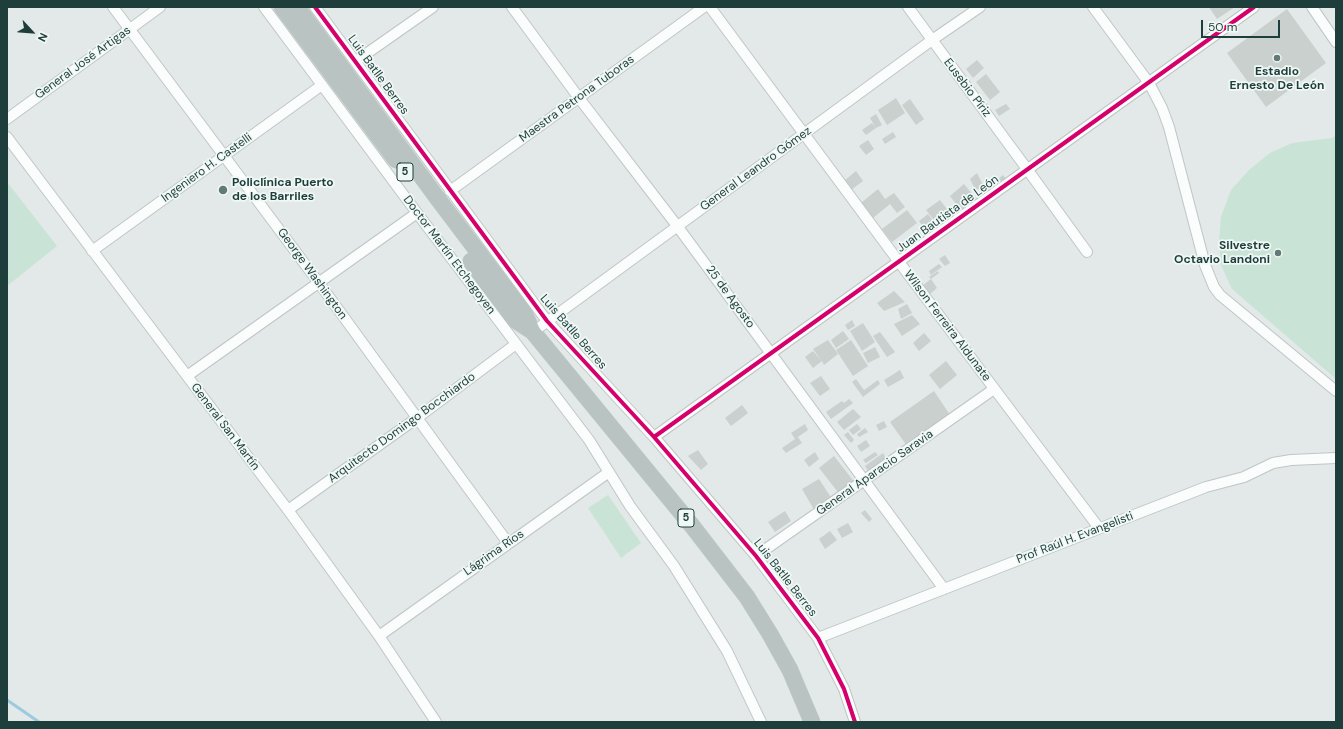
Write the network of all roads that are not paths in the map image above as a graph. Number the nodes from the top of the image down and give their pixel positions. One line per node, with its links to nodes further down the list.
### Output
1 (113, 7): 16 (street, George Washington)
2 (160, 7): 16 (street, General José Artigas)
3 (264, 7): 21 (street, Doctor Martín Etchegoyen)
4 (282, 7): 36 (highway, 5)
5 (297, 7): 36 (highway, 5)
6 (315, 7): 19 (street, Luis Batlle Berres)
7 (433, 7): 19 (street)
8 (512, 7): 22 (street, 25 de Agosto)
9 (704, 7): 22 (street, Maestra Petrona Tuboras)
10 (710, 7): 24 (street, Wilson Ferreira Aldunate)
11 (908, 7): 17 (street, Eusebio Píriz)
12 (980, 7): 17 (street, General Leandro Gómez)
13 (1093, 7): 20 (street)
14 (1254, 7): 20 (street, Juan Bautista de León)
15 (1312, 7): 18 (street)
16 (130, 29): 23 (street, General José Artigas); 26 (street, George Washington)
17 (932, 40): 24 (street, General Leandro Gómez); 27 (street, Eusebio Píriz)
18 (1336, 42)
19 (356, 61): 28 (street, Luis Batlle Berres)
20 (1149, 83): 27 (street, Juan Bautista de León); 41 (street)
21 (322, 85): 26 (street, Ingeniero H. Castelli); 29 (street, Doctor Martín Etchegoyen)
22 (579, 98): 28 (street, Maestra Petrona Tuboras); 30 (street, 25 de Agosto)
23 (7, 119)
24 (805, 134): 30 (street, General Leandro Gómez); 33 (street, Wilson Ferreira Aldunate)
25 (7, 137): 31 (street, General San Martín)
26 (225, 155): 31 (street, Ingeniero H. Castelli); 34 (street, George Washington)
27 (1027, 168): 32 (street, Eusebio Píriz); 33 (street, Juan Bautista de León)
28 (450, 191): 35 (street, Luis Batlle Berres)
29 (417, 213): 34 (street); 37 (street, Doctor Martín Etchegoyen)
30 (678, 227): 35 (street, General Leandro Gómez); 38 (street, 25 de Agosto)
31 (92, 251): 39 (street, General San Martín)
32 (1086, 252)
33 (899, 262): 38 (street, Juan Bautista de León); 40 (street, Wilson Ferreira Aldunate)
34 (319, 283): 39 (street); 42 (street, George Washington)
35 (547, 320): 36 (street, General Leandro Gómez); 43 (street, Luis Batlle Berres)
36 (533, 332): 56 (highway, 5)
37 (516, 344): 42 (street, Arquitecto Domingo Bocchiardo); 45 (street, Doctor Martín Etchegoyen)
38 (771, 353): 43 (street, Juan Bautista de León); 46 (street, 25 de Agosto)
39 (188, 376): 47 (street, General San Martín)
40 (994, 389): 46 (street, General Aparacio Saravia); 48 (street, Wilson Ferreira Aldunate)
41 (1336, 391)
42 (417, 418): 47 (street, Arquitecto Domingo Bocchiardo); 49 (street, George Washington)
43 (654, 437): 50 (street, Luis Batlle Berres)
44 (1336, 458): 48 (street, Prof Raúl H. Evangelisti)
45 (609, 472): 49 (street, Lágrima Ríos); 55 (street, Doctor Martín Etchegoyen)
46 (864, 481): 50 (street, General Aparacio Saravia); 51 (street, 25 de Agosto)
47 (288, 510): 52 (street, General San Martín)
48 (1099, 528): 51 (street, Prof Raúl H. Evangelisti)
49 (508, 543): 52 (street, Lágrima Ríos)
50 (756, 556): 53 (street, Luis Batlle Berres)
51 (944, 589): 53 (street, Prof Raúl H. Evangelisti)
52 (379, 636): 54 (street, General San Martín)
53 (818, 638): 57 (street, Luis Batlle Berres)
54 (436, 722)
55 (761, 722)
56 (812, 722)
57 (855, 722)

